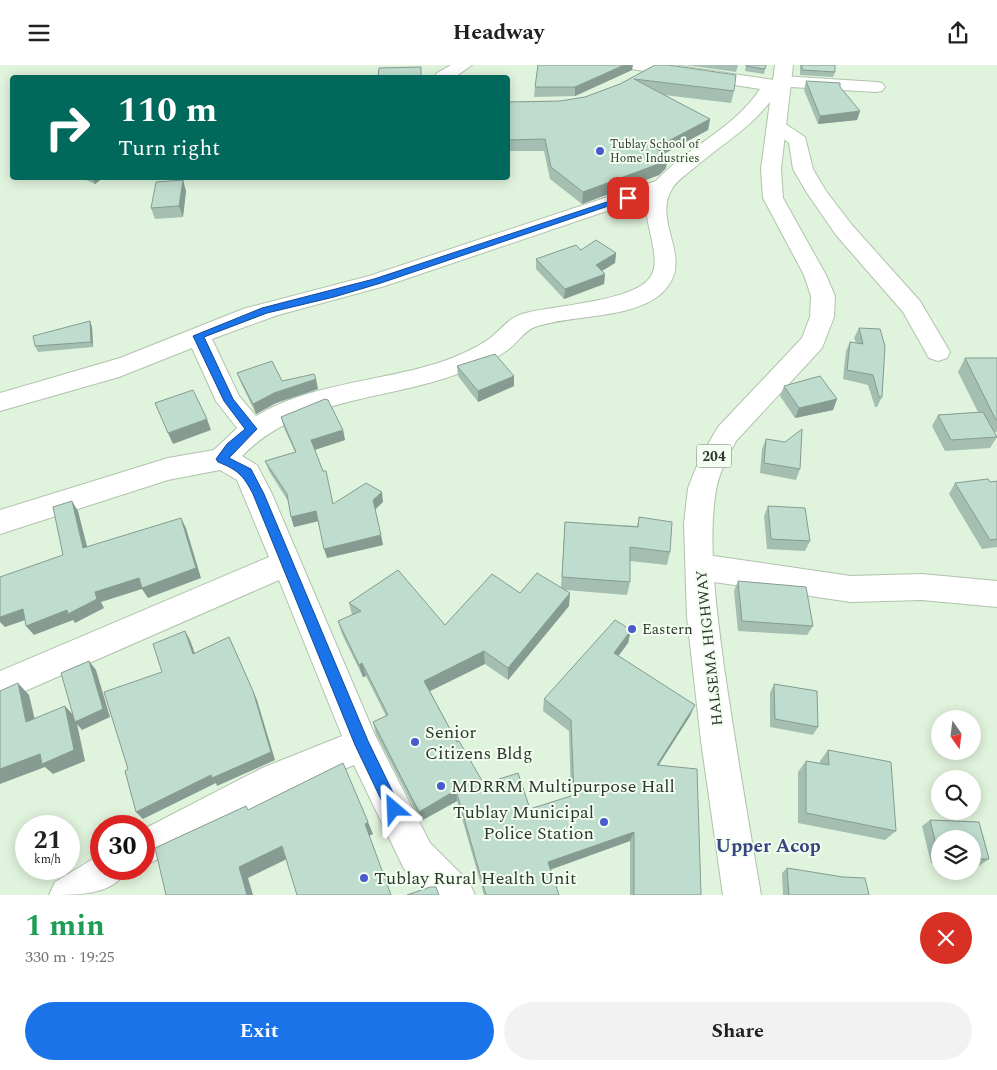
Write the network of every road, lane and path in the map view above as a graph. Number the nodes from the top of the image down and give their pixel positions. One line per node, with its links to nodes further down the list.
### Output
1 (463, 65): 3 (main road)
2 (640, 71): 4 (main road)
3 (446, 75)
4 (780, 80): 5 (main road); 6 (main road, HALSEMA HIGHWAY / 204); 7 (main road)
5 (876, 87)
6 (777, 127): 9 (main road); 15 (main road, HALSEMA HIGHWAY / 204)
7 (662, 187): 8 (main road); 11 (main road)
8 (198, 336): 10 (main road); 11 (main road)
9 (938, 352)
10 (0, 401)
11 (252, 429): 12 (main road)
12 (222, 459): 13 (main road); 14 (main road)
13 (0, 522)
14 (286, 563): 17 (main road); 18 (main road)
15 (700, 567): 16 (main road); 23 (main road, HALSEMA HIGHWAY / 204)
16 (997, 594)
17 (0, 687)
18 (362, 745): 19 (main road); 22 (main road)
19 (155, 842)
20 (92, 880): 21 (main road)
21 (68, 895)
22 (456, 895)
23 (742, 895)

